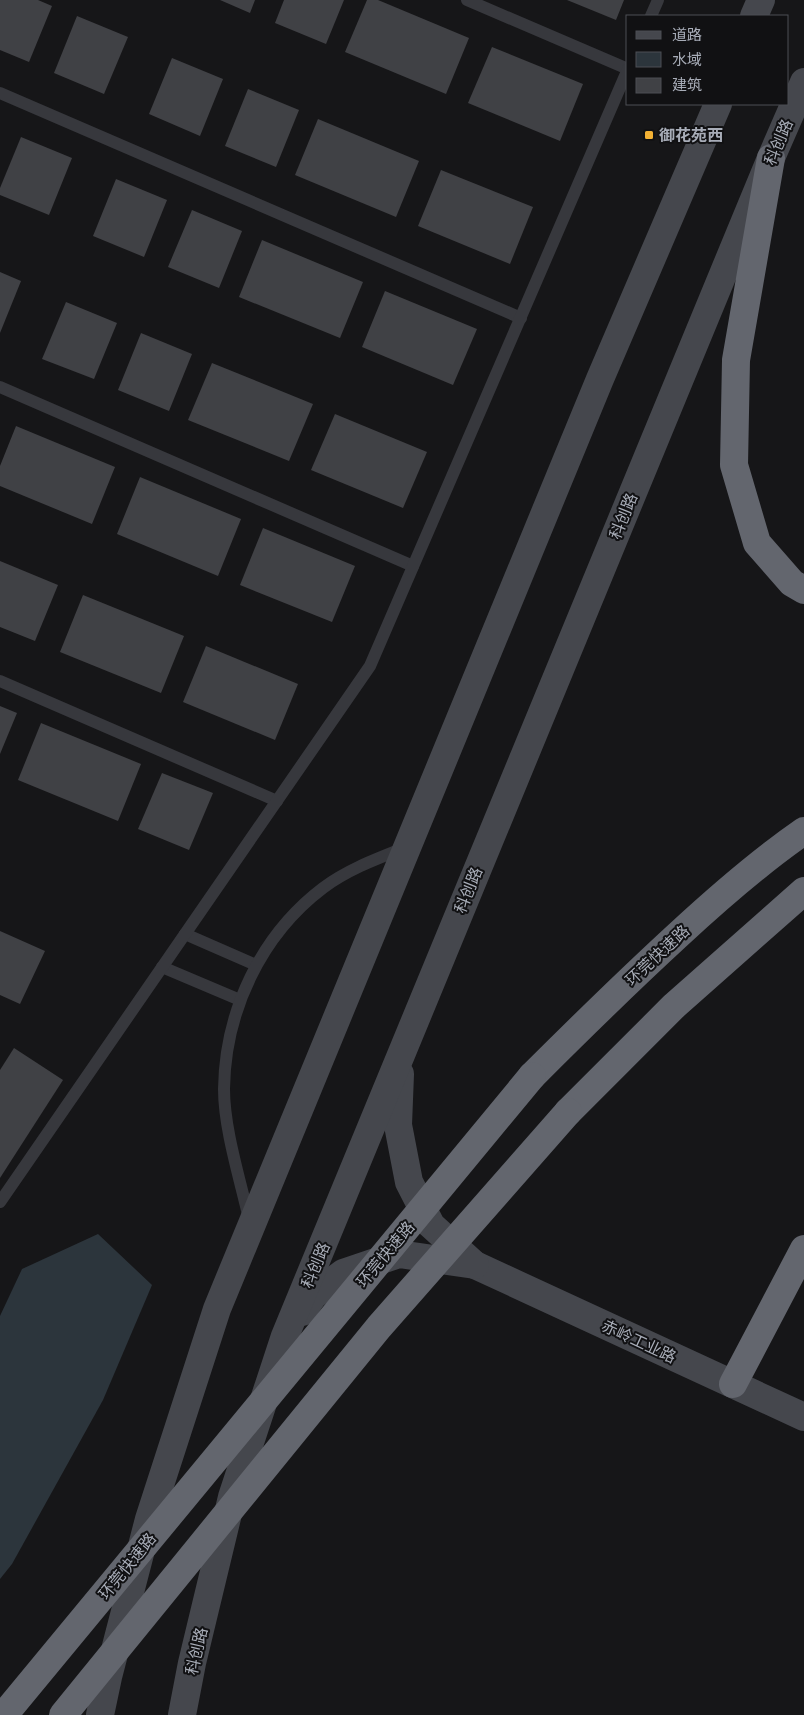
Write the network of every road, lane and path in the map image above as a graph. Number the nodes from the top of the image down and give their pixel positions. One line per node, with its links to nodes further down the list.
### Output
1 (467, 0): 6 (lane)
2 (658, 0): 4 (lane)
3 (761, 0): 5 (main road)
4 (651, 15)
5 (754, 15)
6 (626, 68)
7 (626, 74): 12 (lane)
8 (804, 82): 11 (main road, 科创路)
9 (0, 93): 12 (lane)
10 (718, 105): 19 (main road)
11 (771, 158): 15 (highway); 25 (main road, 科创路)
12 (520, 318): 14 (lane)
13 (0, 387): 14 (lane)
14 (414, 566): 17 (lane)
15 (804, 590)
16 (0, 681): 17 (lane)
17 (277, 801): 21 (lane)
18 (804, 831): 33 (highway, 环莞快速路, bridge)
19 (406, 847): 22 (lane); 27 (main road)
20 (804, 891): 34 (highway, bridge)
21 (185, 934): 22 (lane); 23 (lane)
22 (256, 965): 24 (lane)
23 (162, 967): 24 (lane); 26 (lane)
24 (240, 1000): 27 (lane)
25 (401, 1054): 29 (main road); 30 (main road, 科创路)
26 (0, 1202)
27 (251, 1227): 35 (main road)
28 (804, 1249): 31 (highway)
29 (474, 1265): 30 (main road); 31 (main road, 赤岭工业路)
30 (285, 1336): 36 (main road, 科创路)
31 (734, 1384): 32 (main road, 赤岭工业路)
32 (804, 1417)
33 (4, 1715)
34 (63, 1715)
35 (100, 1715)
36 (182, 1715)

